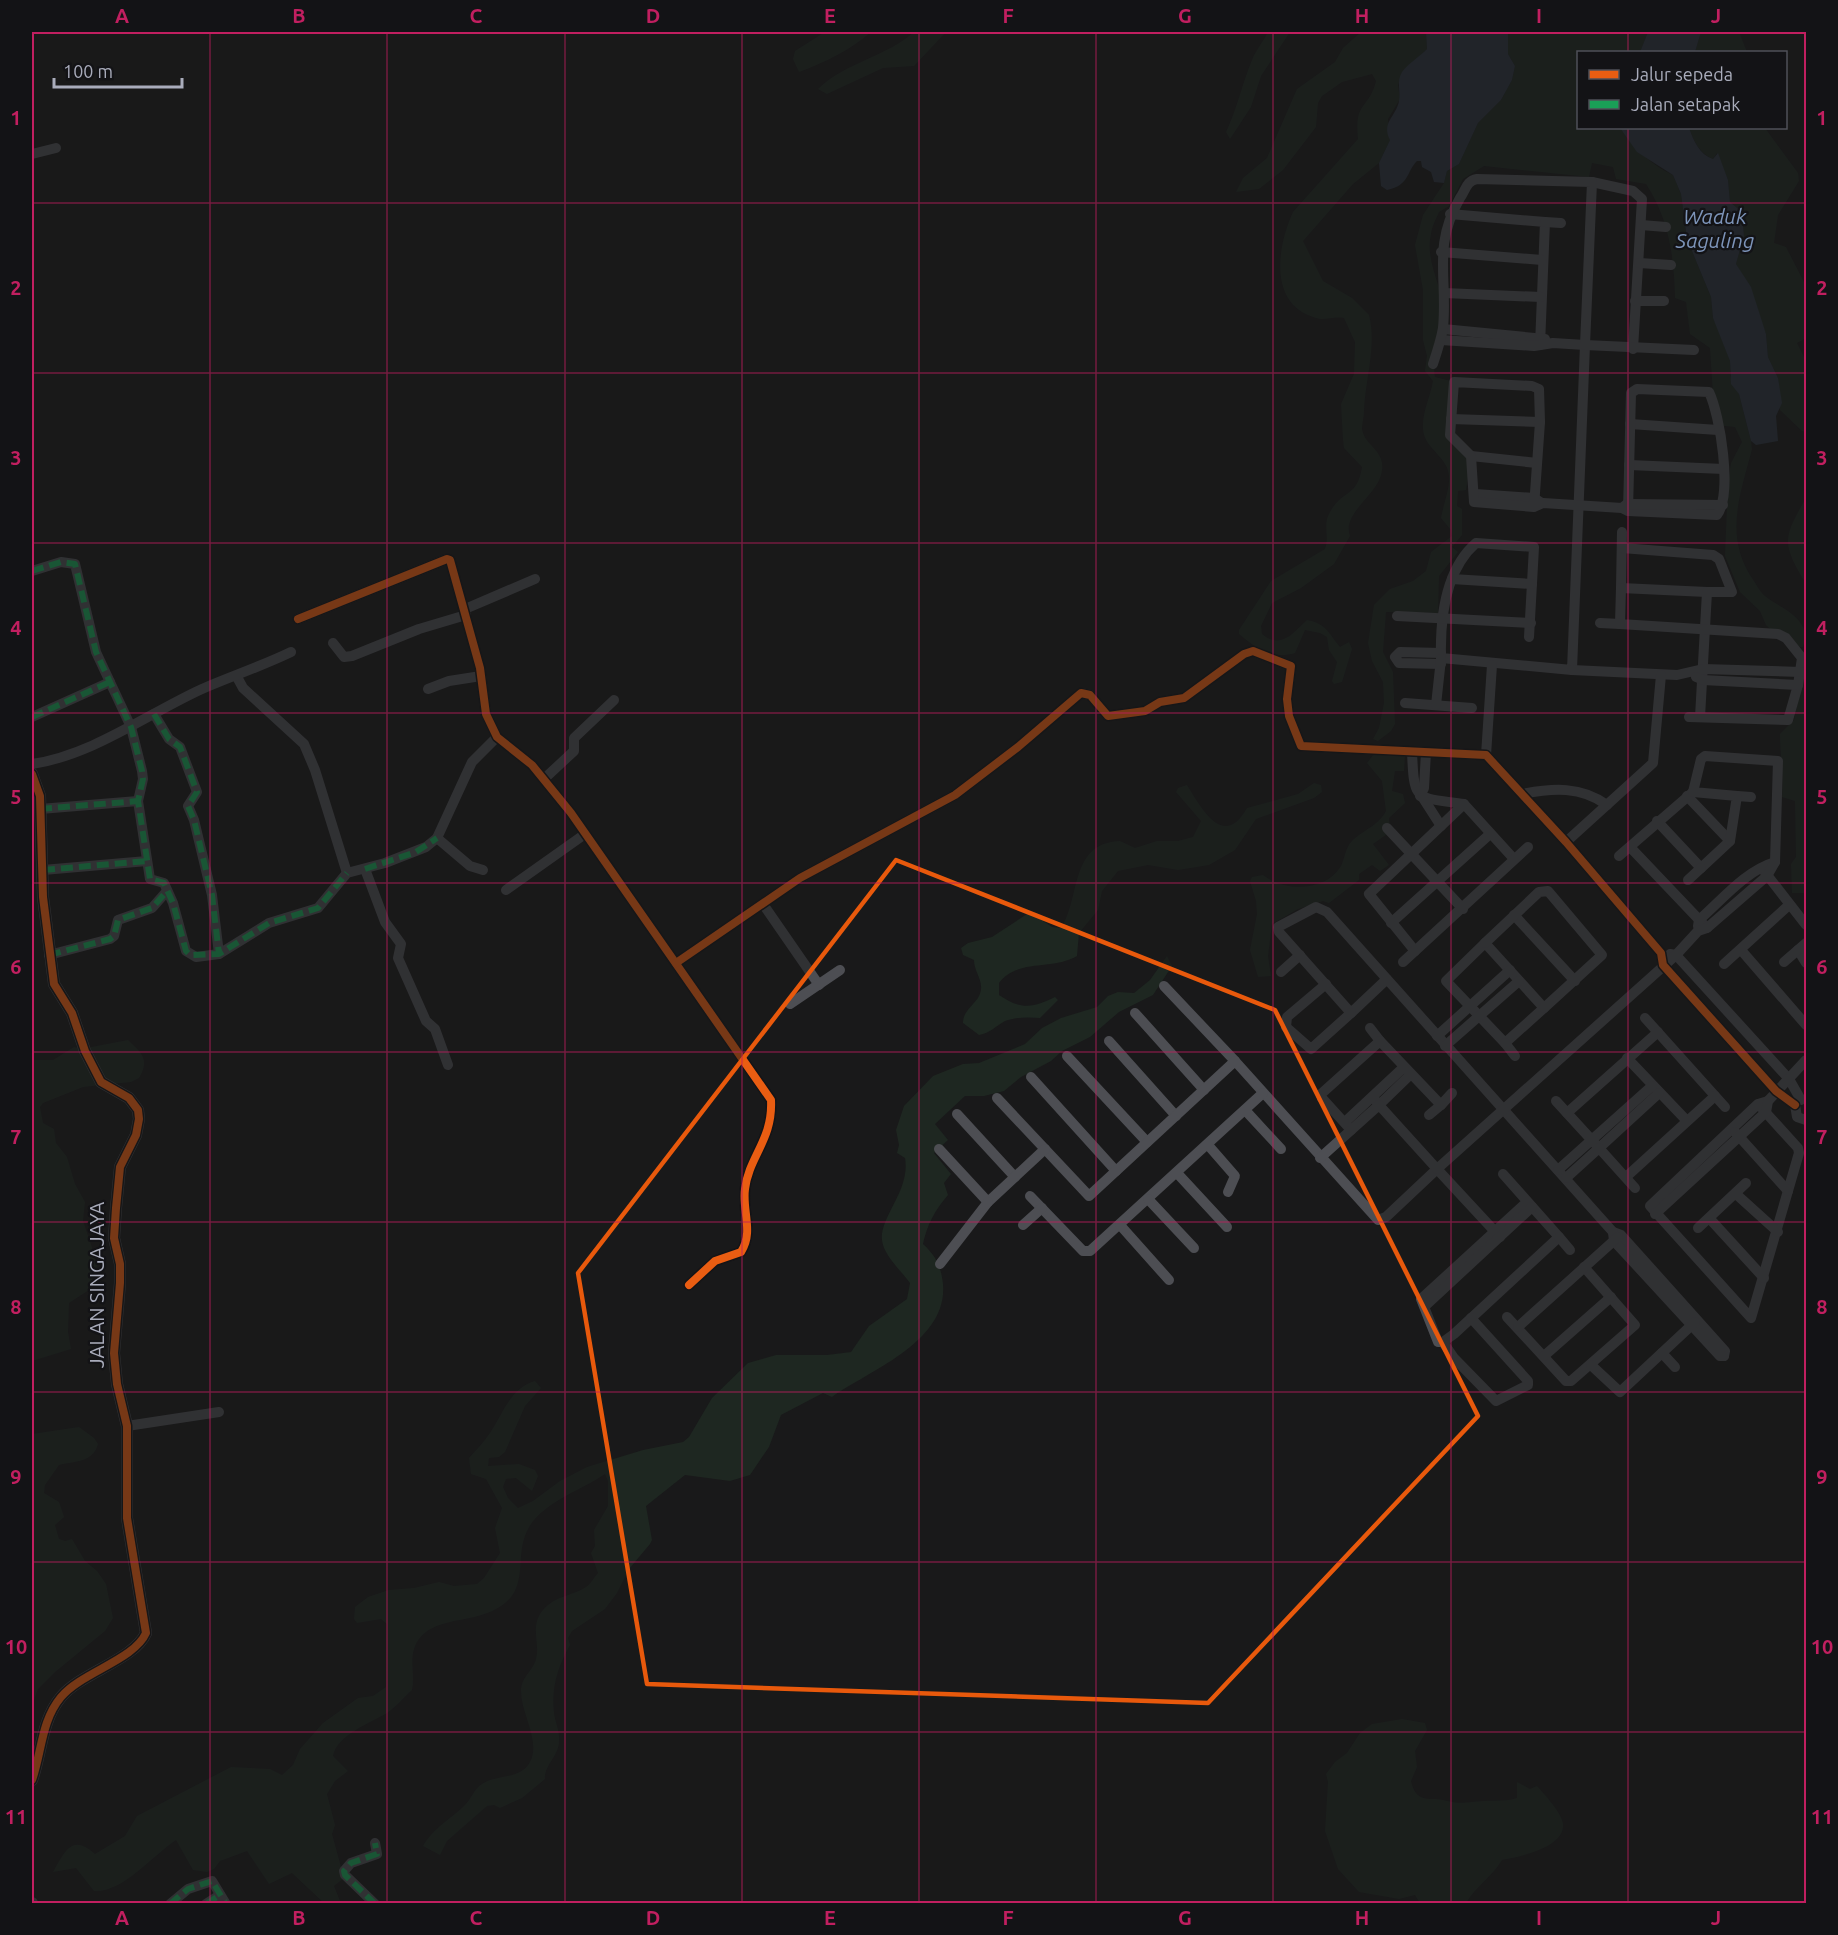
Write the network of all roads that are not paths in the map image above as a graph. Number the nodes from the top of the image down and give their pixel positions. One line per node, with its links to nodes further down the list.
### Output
1 (56, 148): 2 (street)
2 (32, 154)
3 (1592, 182): 4 (street); 7 (street); 19 (street)
4 (1450, 214): 5 (street); 9 (street)
5 (1545, 222): 6 (street); 10 (street)
6 (1562, 223)
7 (1641, 225): 8 (street); 11 (street)
8 (1666, 227)
9 (1442, 252): 10 (street); 13 (street)
10 (1542, 260): 14 (street)
11 (1639, 263): 12 (street); 15 (street)
12 (1671, 265)
13 (1444, 293): 14 (street); 17 (street)
14 (1541, 297): 18 (street)
15 (1635, 301): 16 (street); 20 (street)
16 (1664, 301)
17 (1442, 335): 18 (street); 22 (street)
18 (1540, 341): 19 (street)
19 (1585, 345): 20 (street); 32 (street)
20 (1633, 349): 21 (street)
21 (1694, 350)
22 (1433, 364)
23 (1451, 419): 24 (street); 24 (street); 27 (street)
24 (1540, 422): 28 (street)
25 (1630, 424): 26 (street); 26 (street); 29 (street)
26 (1718, 430): 30 (street)
27 (1471, 456): 28 (street); 31 (street)
28 (1537, 463): 31 (street)
29 (1629, 465): 30 (street); 33 (street)
30 (1724, 468): 33 (street)
31 (1537, 503): 32 (street)
32 (1578, 506): 33 (street); 55 (street)
33 (1626, 508)
34 (1622, 531): 35 (street)
35 (1622, 548): 40 (street); 41 (street)
36 (32, 571): 61 (street)
37 (535, 579): 42 (street)
38 (1452, 579): 39 (street); 39 (street); 44 (street)
39 (1532, 584): 46 (street)
40 (1621, 588): 41 (street); 48 (street)
41 (1707, 592): 49 (street)
42 (465, 612): 45 (street); 51 (street); 60 (street)
43 (1397, 616): 44 (street)
44 (1442, 617): 46 (street); 53 (street)
45 (298, 619)
46 (1531, 623): 50 (street)
47 (1600, 623): 48 (street)
48 (1620, 624): 49 (street)
49 (1705, 631): 56 (street); 58 (street)
50 (1530, 637)
51 (333, 643)
52 (291, 652): 59 (street)
53 (1441, 659): 54 (street); 66 (street)
54 (1492, 665): 55 (street); 74 (street)
55 (1572, 670): 57 (street)
56 (1801, 672): 58 (street); 62 (street)
57 (1661, 675): 58 (street); 85 (street)
58 (1703, 675): 62 (street); 62 (street)
59 (237, 676): 68 (street); 107 (street)
60 (481, 676): 63 (street); 71 (street)
61 (110, 682): 69 (street); 70 (street)
62 (1798, 685)
63 (428, 689)
64 (614, 700): 77 (street)
65 (1405, 703): 66 (street)
66 (1436, 705): 67 (street)
67 (1472, 708)
68 (154, 714): 70 (street); 125 (street)
69 (32, 717)
70 (131, 727): 75 (street); 83 (street)
71 (498, 737): 77 (street); 92 (street)
72 (1412, 751): 73 (street); 81 (street); 113 (street)
73 (1426, 752): 74 (street); 81 (street)
74 (1486, 755): 78 (street)
75 (32, 764)
76 (32, 774): 86 (street, JALAN SINGAJAYA)
77 (545, 778): 90 (street)
78 (1522, 794): 85 (street); 94 (street)
79 (1690, 794): 80 (street); 87 (street); 93 (street); 101 (street)
80 (1737, 796): 82 (street); 93 (street)
81 (1421, 797): 84 (street); 88 (street)
82 (1751, 797)
83 (138, 801): 86 (street); 100 (street)
84 (1464, 804): 88 (street); 91 (street)
85 (1607, 805): 94 (street)
86 (40, 809): 105 (street, JALAN SINGAJAYA)
87 (1657, 821): 96 (street); 103 (street)
88 (1441, 826): 97 (street)
89 (1387, 828): 97 (street)
90 (585, 834): 111 (street); 131 (street)
91 (1490, 834): 99 (street); 110 (street)
92 (437, 838): 104 (street); 106 (street)
93 (1730, 841): 103 (street)
94 (1566, 842): 124 (street)
95 (1528, 847): 99 (street)
96 (1630, 847): 98 (street); 119 (street)
97 (1410, 853): 110 (street); 117 (street)
98 (1619, 856)
99 (1514, 859): 115 (street)
100 (147, 861): 105 (street); 112 (street)
101 (1774, 862): 102 (street); 108 (street)
102 (1760, 866): 108 (street); 119 (street)
103 (1701, 868): 109 (street)
104 (364, 869): 107 (street); 164 (street)
105 (43, 870): 126 (street, JALAN SINGAJAYA)
106 (483, 870)
107 (347, 873): 125 (street)
108 (1767, 876): 114 (street); 119 (street)
109 (1688, 880)
110 (1436, 882): 115 (street); 117 (street)
111 (506, 890)
112 (167, 891): 125 (street); 126 (street)
113 (763, 904): 131 (street); 142 (street)
114 (1789, 905): 118 (street); 122 (street)
115 (1463, 909): 123 (street)
116 (1514, 915): 120 (street); 140 (street); 140 (street)
117 (1391, 923): 123 (street)
118 (1806, 925)
119 (1701, 926): 128 (street)
120 (1485, 943): 136 (street); 145 (street)
121 (1802, 947): 130 (street); 132 (street)
122 (1741, 950): 133 (street); 151 (street)
123 (1415, 951): 129 (street)
124 (1661, 953): 128 (street); 134 (street)
125 (219, 954)
126 (50, 955): 241 (street, JALAN SINGAJAYA)
127 (1300, 955): 137 (street); 138 (street); 141 (street)
128 (1676, 955): 134 (street); 167 (street)
129 (1403, 962)
130 (1784, 962)
131 (676, 963): 230 (street)
132 (1806, 963)
133 (1724, 964)
134 (1663, 965): 170 (street); 182 (street)
135 (840, 970): 142 (street)
136 (1510, 970): 139 (street); 145 (street)
137 (1281, 972)
138 (1387, 980): 148 (street); 154 (street)
139 (1519, 981): 146 (street); 149 (street)
140 (1575, 981): 146 (street)
141 (1326, 984): 148 (street); 148 (street)
142 (819, 985): 144 (street)
143 (1164, 986): 163 (street)
144 (790, 1004)
145 (1470, 1006): 149 (street); 154 (street)
146 (1544, 1008): 157 (street)
147 (1135, 1013): 169 (street)
148 (1351, 1013)
149 (1479, 1016): 157 (street); 158 (street)
150 (1645, 1018): 153 (street)
151 (1806, 1025)
152 (1370, 1028): 156 (street)
153 (1658, 1032): 161 (street); 173 (street)
154 (1437, 1036): 158 (street)
155 (1108, 1041): 186 (street)
156 (1380, 1041): 165 (street); 189 (street)
157 (1505, 1043): 160 (street)
158 (1445, 1046): 182 (street)
159 (1066, 1056): 191 (street)
160 (1515, 1056)
161 (1627, 1058): 168 (street); 184 (street)
162 (1806, 1060): 167 (street)
163 (1235, 1061): 169 (street); 171 (street)
164 (448, 1065)
165 (1407, 1071): 175 (street); 178 (street)
166 (1031, 1077): 199 (street)
167 (1789, 1079): 170 (street); 177 (street)
168 (1656, 1089): 188 (street); 192 (street)
169 (1204, 1090): 186 (street)
170 (1776, 1091): 177 (street); 179 (street)
171 (1263, 1093): 181 (street); 197 (street)
172 (1452, 1093): 178 (street)
173 (1715, 1096): 180 (street); 188 (street)
174 (997, 1098): 195 (street)
175 (1376, 1101): 189 (street); 198 (street)
176 (1556, 1101): 184 (street)
177 (1801, 1102): 187 (street)
178 (1441, 1105): 185 (street)
179 (1764, 1106): 190 (street); 207 (street)
180 (1725, 1107)
181 (1245, 1110): 193 (street); 196 (street)
182 (1501, 1110): 198 (street); 202 (street)
183 (957, 1113): 203 (street)
184 (1567, 1113): 192 (street)
185 (1429, 1115)
186 (1176, 1116): 191 (street)
187 (1806, 1120)
188 (1687, 1121): 204 (street)
189 (1348, 1126): 197 (street)
190 (1736, 1132): 207 (street); 228 (street)
191 (1147, 1142): 199 (street)
192 (1596, 1144): 202 (street); 204 (street)
193 (1208, 1145): 200 (street); 208 (street)
194 (939, 1149): 212 (street)
195 (1045, 1149): 199 (street); 203 (street)
196 (1281, 1149)
197 (1320, 1158): 198 (street)
198 (1437, 1169): 221 (street)
199 (1116, 1171)
200 (1177, 1173): 211 (street); 218 (street)
201 (1503, 1174): 213 (street)
202 (1562, 1174): 222 (street)
203 (1015, 1177): 212 (street)
204 (1626, 1177): 206 (street)
205 (1746, 1183): 209 (street)
206 (1635, 1188)
207 (1788, 1191): 220 (street)
208 (1228, 1192)
209 (1736, 1194): 215 (street); 220 (street)
210 (1030, 1196): 214 (street)
211 (1148, 1199): 217 (street); 224 (street)
212 (988, 1202): 226 (street)
213 (1529, 1204): 221 (street); 223 (street)
214 (1042, 1208): 216 (street); 217 (street)
215 (1710, 1219): 219 (street); 228 (street)
216 (1023, 1225)
217 (1120, 1225): 229 (street)
218 (1227, 1227)
219 (1698, 1228)
220 (1778, 1232): 228 (street)
221 (1498, 1234): 235 (street)
222 (1616, 1236): 227 (street); 236 (street)
223 (1559, 1237): 225 (street); 233 (street)
224 (1194, 1248)
225 (1570, 1250)
226 (940, 1264)
227 (1584, 1268): 231 (street); 234 (street)
228 (1764, 1278)
229 (1169, 1280)
230 (689, 1285)
231 (1611, 1297): 237 (street); 238 (street)
232 (1507, 1317): 234 (street)
233 (1471, 1318): 235 (street); 235 (street)
234 (1518, 1328): 237 (street)
235 (1443, 1342)
236 (1662, 1353): 238 (street); 239 (street)
237 (1544, 1356): 238 (street)
238 (1591, 1365)
239 (1676, 1367)
240 (219, 1412): 241 (street)
241 (127, 1426): 242 (street, JALAN SINGAJAYA)
242 (32, 1780)
243 (375, 1843): 247 (street)
244 (223, 1899): 245 (street); 246 (street)
245 (170, 1904)
246 (206, 1904)
247 (375, 1904)

